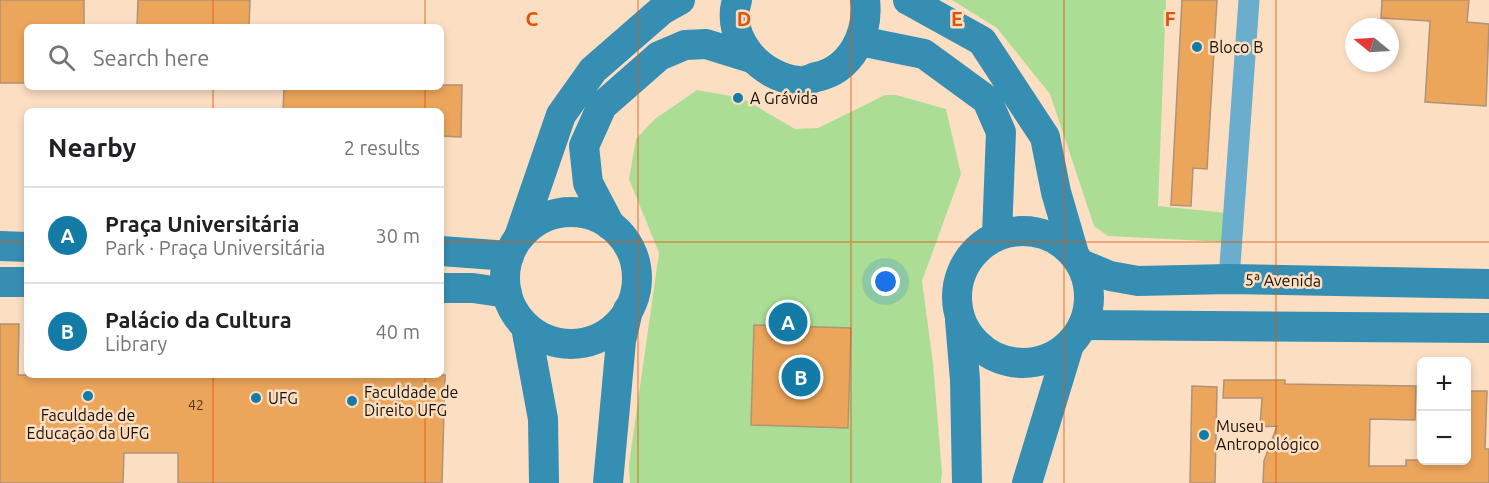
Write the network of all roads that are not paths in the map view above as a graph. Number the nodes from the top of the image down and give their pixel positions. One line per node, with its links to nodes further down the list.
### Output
1 (680, 0): 11 (main road)
2 (737, 0): 7 (main road)
3 (865, 0): 6 (main road)
4 (908, 0): 14 (main road)
5 (1249, 0): 15 (street)
6 (860, 41): 7 (main road); 9 (main road)
7 (751, 58): 8 (main road)
8 (610, 225): 11 (main road); 21 (main road)
9 (997, 235): 14 (main road); 22 (main road)
10 (0, 246): 12 (main road)
11 (514, 246): 13 (main road); 20 (main road)
12 (24, 247)
13 (444, 251)
14 (1078, 259): 15 (main road, 5ª Avenida); 25 (main road)
15 (1229, 279): 18 (main road, 5ª Avenida)
16 (0, 282): 17 (main road)
17 (24, 282)
18 (1489, 284)
19 (444, 288): 20 (main road)
20 (507, 293): 23 (main road)
21 (628, 310): 23 (main road); 27 (main road)
22 (959, 317): 25 (main road); 28 (main road)
23 (526, 327): 26 (main road)
24 (1489, 328): 25 (main road)
25 (1076, 335): 29 (main road)
26 (544, 483)
27 (608, 483)
28 (966, 483)
29 (1027, 483)

